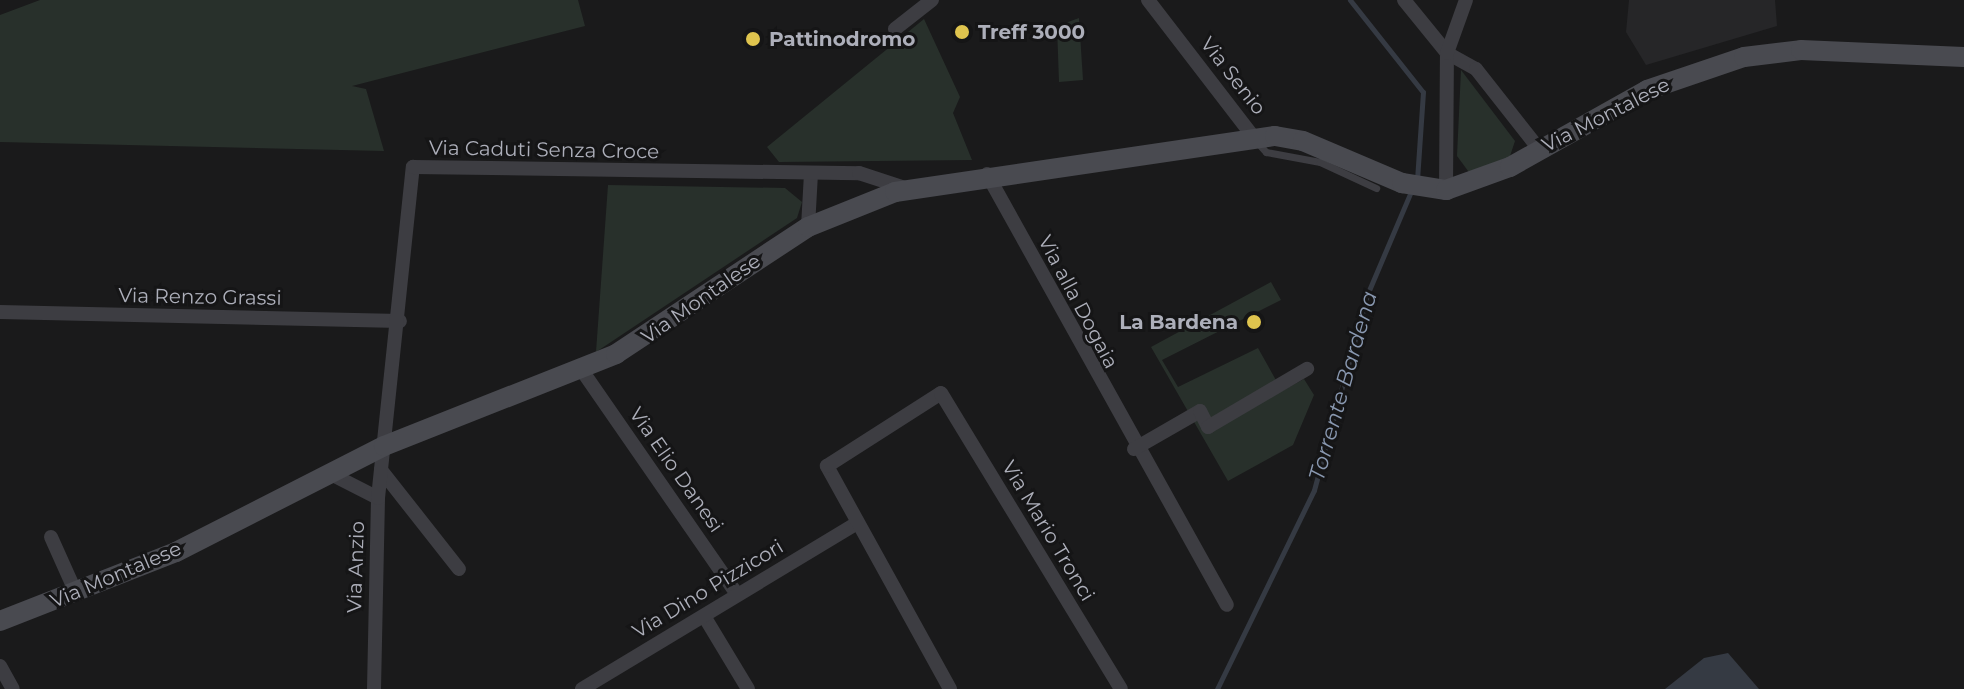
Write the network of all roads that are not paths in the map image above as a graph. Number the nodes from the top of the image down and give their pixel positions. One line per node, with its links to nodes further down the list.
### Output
1 (932, 0): 5 (street)
2 (1148, 0): 8 (street, Via Senio)
3 (1404, 0): 6 (street)
4 (1466, 0): 6 (street)
5 (895, 29)
6 (1447, 53): 9 (street); 14 (street)
7 (1964, 57): 9 (street, Via Montalese)
8 (1255, 139): 11 (street, Via Montalese); 12 (lane); 14 (street, Via Montalese)
9 (1539, 149): 14 (street, Via Montalese)
10 (811, 174): 13 (street, Via Caduti Senza Croce); 15 (street); 17 (street, Via Caduti Senza Croce)
11 (987, 174): 13 (street, Via Montalese); 21 (street, Via alla Dogaia)
12 (1376, 188)
13 (908, 189): 15 (street, Via Montalese)
14 (1438, 190)
15 (808, 227): 18 (street, Via Montalese)
16 (0, 312): 17 (street, Via Renzo Grassi)
17 (400, 321): 20 (street, Via Caduti Senza Croce)
18 (581, 369): 20 (street, Via Montalese); 29 (street, Via Elio Danesi)
19 (1307, 369): 21 (street)
20 (384, 446): 22 (street, Via Anzio); 23 (street, Via Montalese)
21 (1134, 449): 30 (street, Via alla Dogaia)
22 (381, 470): 24 (street, Via Anzio); 27 (street)
23 (328, 472): 24 (street); 28 (street, Via Montalese)
24 (378, 498): 35 (street, Via Anzio)
25 (855, 524): 29 (street, Via Dino Pizzicori); 38 (street); 39 (street, Via Mario Tronci)
26 (51, 537): 28 (street)
27 (459, 569)
28 (76, 593): 32 (street, Via Montalese)
29 (737, 594): 31 (street, Via Dino Pizzicori)
30 (1227, 605)
31 (704, 616): 36 (street, Via Dino Pizzicori); 37 (street)
32 (0, 621)
33 (0, 666): 34 (street)
34 (13, 689)
35 (374, 689)
36 (582, 689)
37 (748, 689)
38 (950, 689)
39 (1121, 689)

